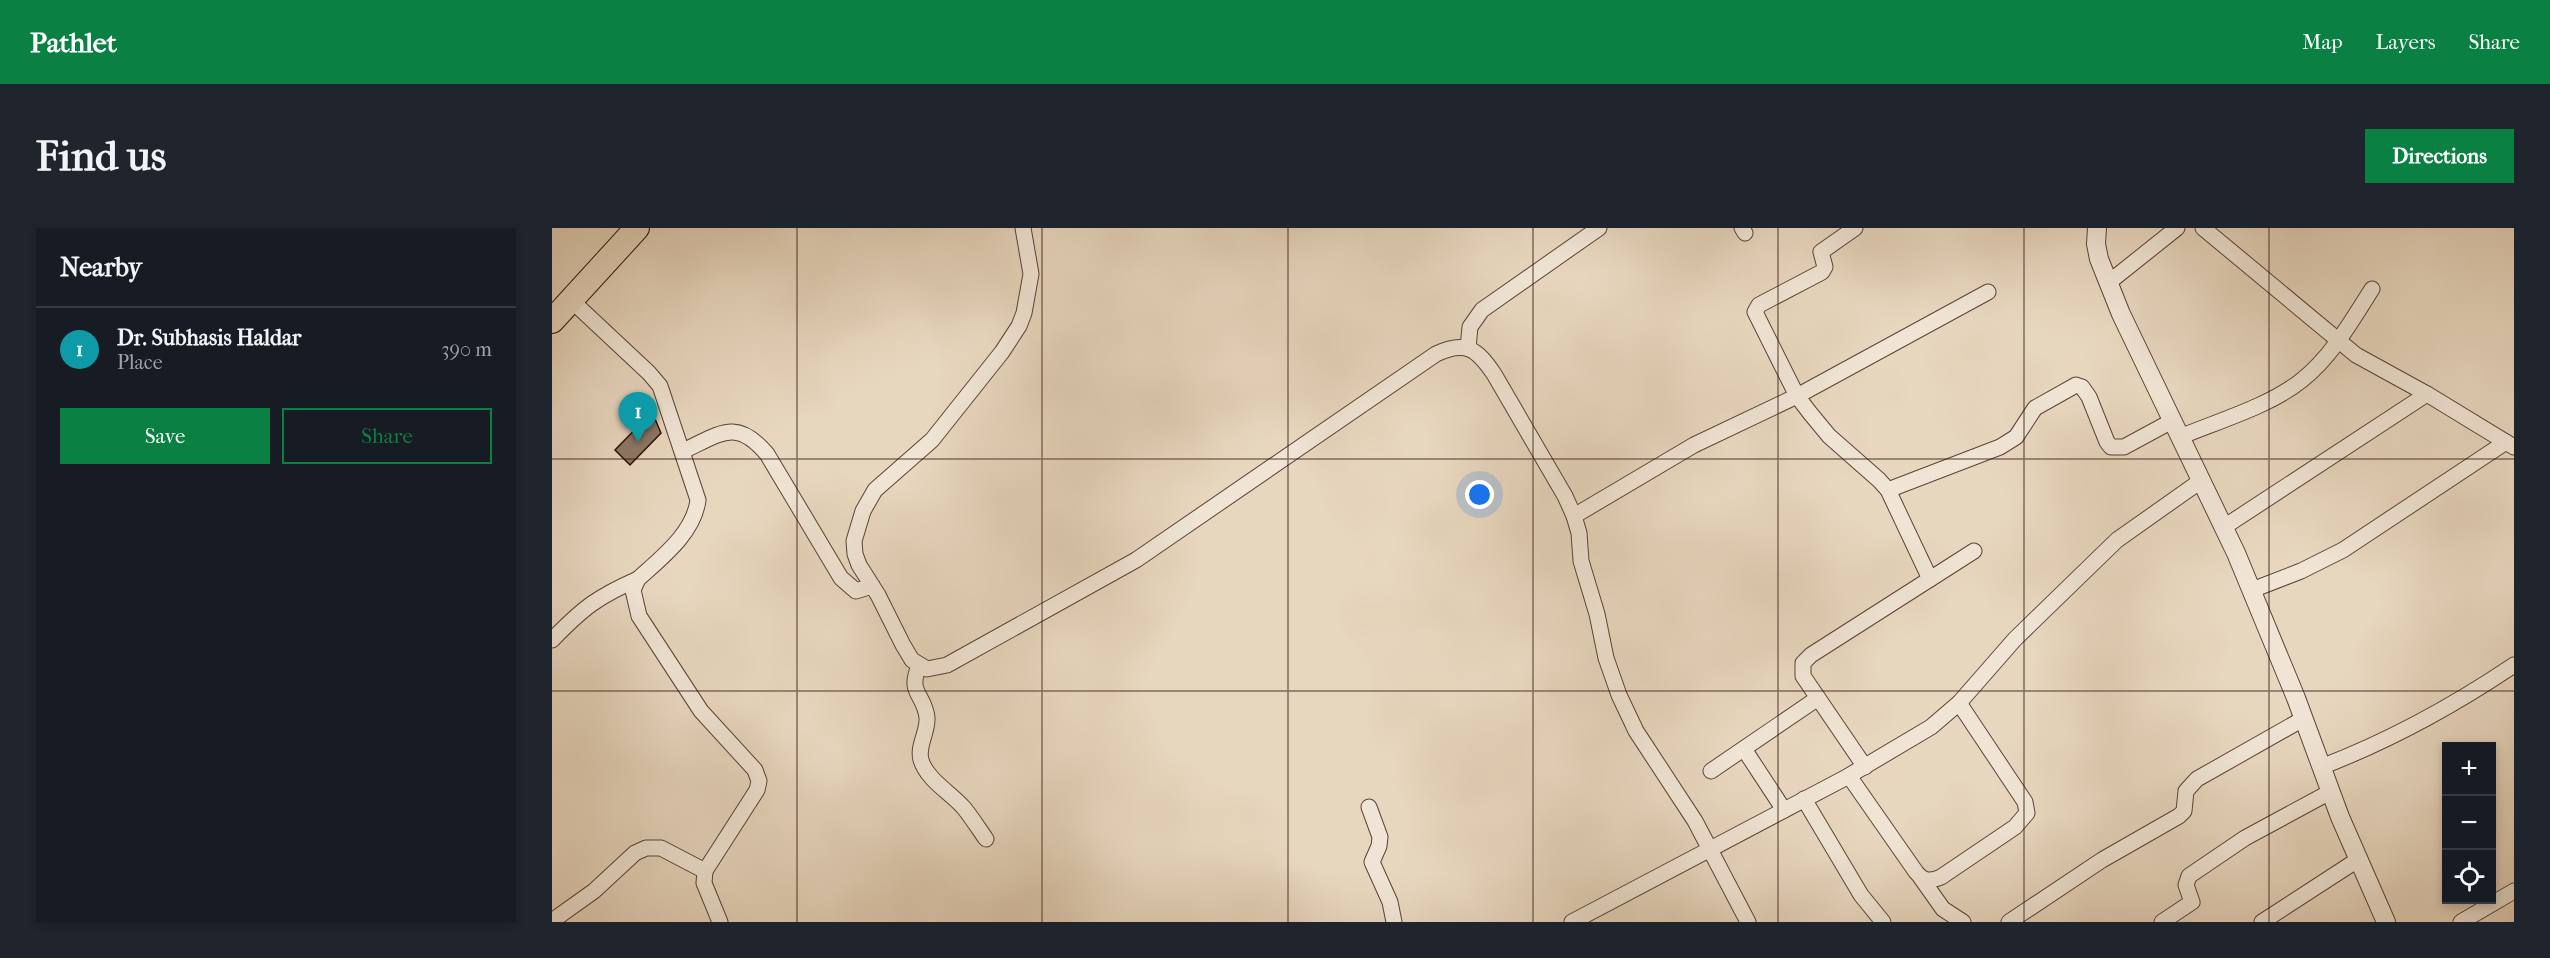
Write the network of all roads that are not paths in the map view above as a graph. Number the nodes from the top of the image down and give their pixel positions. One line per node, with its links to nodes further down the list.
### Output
1 (637, 228): 11 (highway)
2 (1023, 228): 27 (street)
3 (1599, 228): 14 (street)
4 (1855, 228): 16 (street)
5 (2097, 228): 8 (street)
6 (2177, 228): 8 (street)
7 (2203, 228): 13 (street)
8 (2108, 283): 17 (street)
9 (2372, 289): 13 (street)
10 (1988, 292): 16 (street)
11 (571, 300): 12 (highway); 19 (street)
12 (552, 321)
13 (2338, 342): 15 (street); 17 (street)
14 (1468, 348): 22 (street); 31 (street)
15 (2427, 394): 18 (street); 23 (street)
16 (1797, 396): 21 (street); 22 (street)
17 (2176, 429): 20 (street); 21 (street)
18 (2510, 444): 28 (street)
19 (683, 451): 25 (street); 27 (street)
20 (2202, 480): 23 (street); 33 (street)
21 (1888, 490): 26 (street)
22 (1574, 516): 45 (street)
23 (2224, 527): 28 (street)
24 (1974, 551): 26 (street)
25 (638, 579): 29 (street); 47 (street)
26 (1930, 579): 32 (street)
27 (872, 586): 31 (street)
28 (2252, 590): 34 (street)
29 (552, 640)
30 (2514, 665): 37 (street)
31 (920, 666): 44 (street)
32 (1818, 699): 35 (street); 36 (street)
33 (1959, 703): 36 (street); 48 (street)
34 (2303, 719): 37 (street); 57 (street)
35 (1744, 749): 38 (street); 43 (street)
36 (1865, 767): 39 (street)
37 (2321, 767): 40 (street)
38 (1711, 771)
39 (1849, 776): 41 (street); 48 (street)
40 (2330, 792): 46 (street); 58 (street)
41 (1804, 799): 43 (street); 55 (street)
42 (1369, 807): 52 (street)
43 (1784, 810): 45 (street)
44 (986, 839)
45 (1710, 849): 53 (street); 54 (street)
46 (2358, 859): 59 (street); 60 (street)
47 (705, 871): 50 (street); 51 (street)
48 (1921, 878): 56 (street)
49 (2514, 891): 61 (street)
50 (552, 921)
51 (720, 922)
52 (1394, 922)
53 (1572, 922)
54 (1748, 922)
55 (1883, 922)
56 (1963, 922)
57 (2009, 922)
58 (2162, 922)
59 (2262, 922)
60 (2386, 922)
61 (2461, 922)

